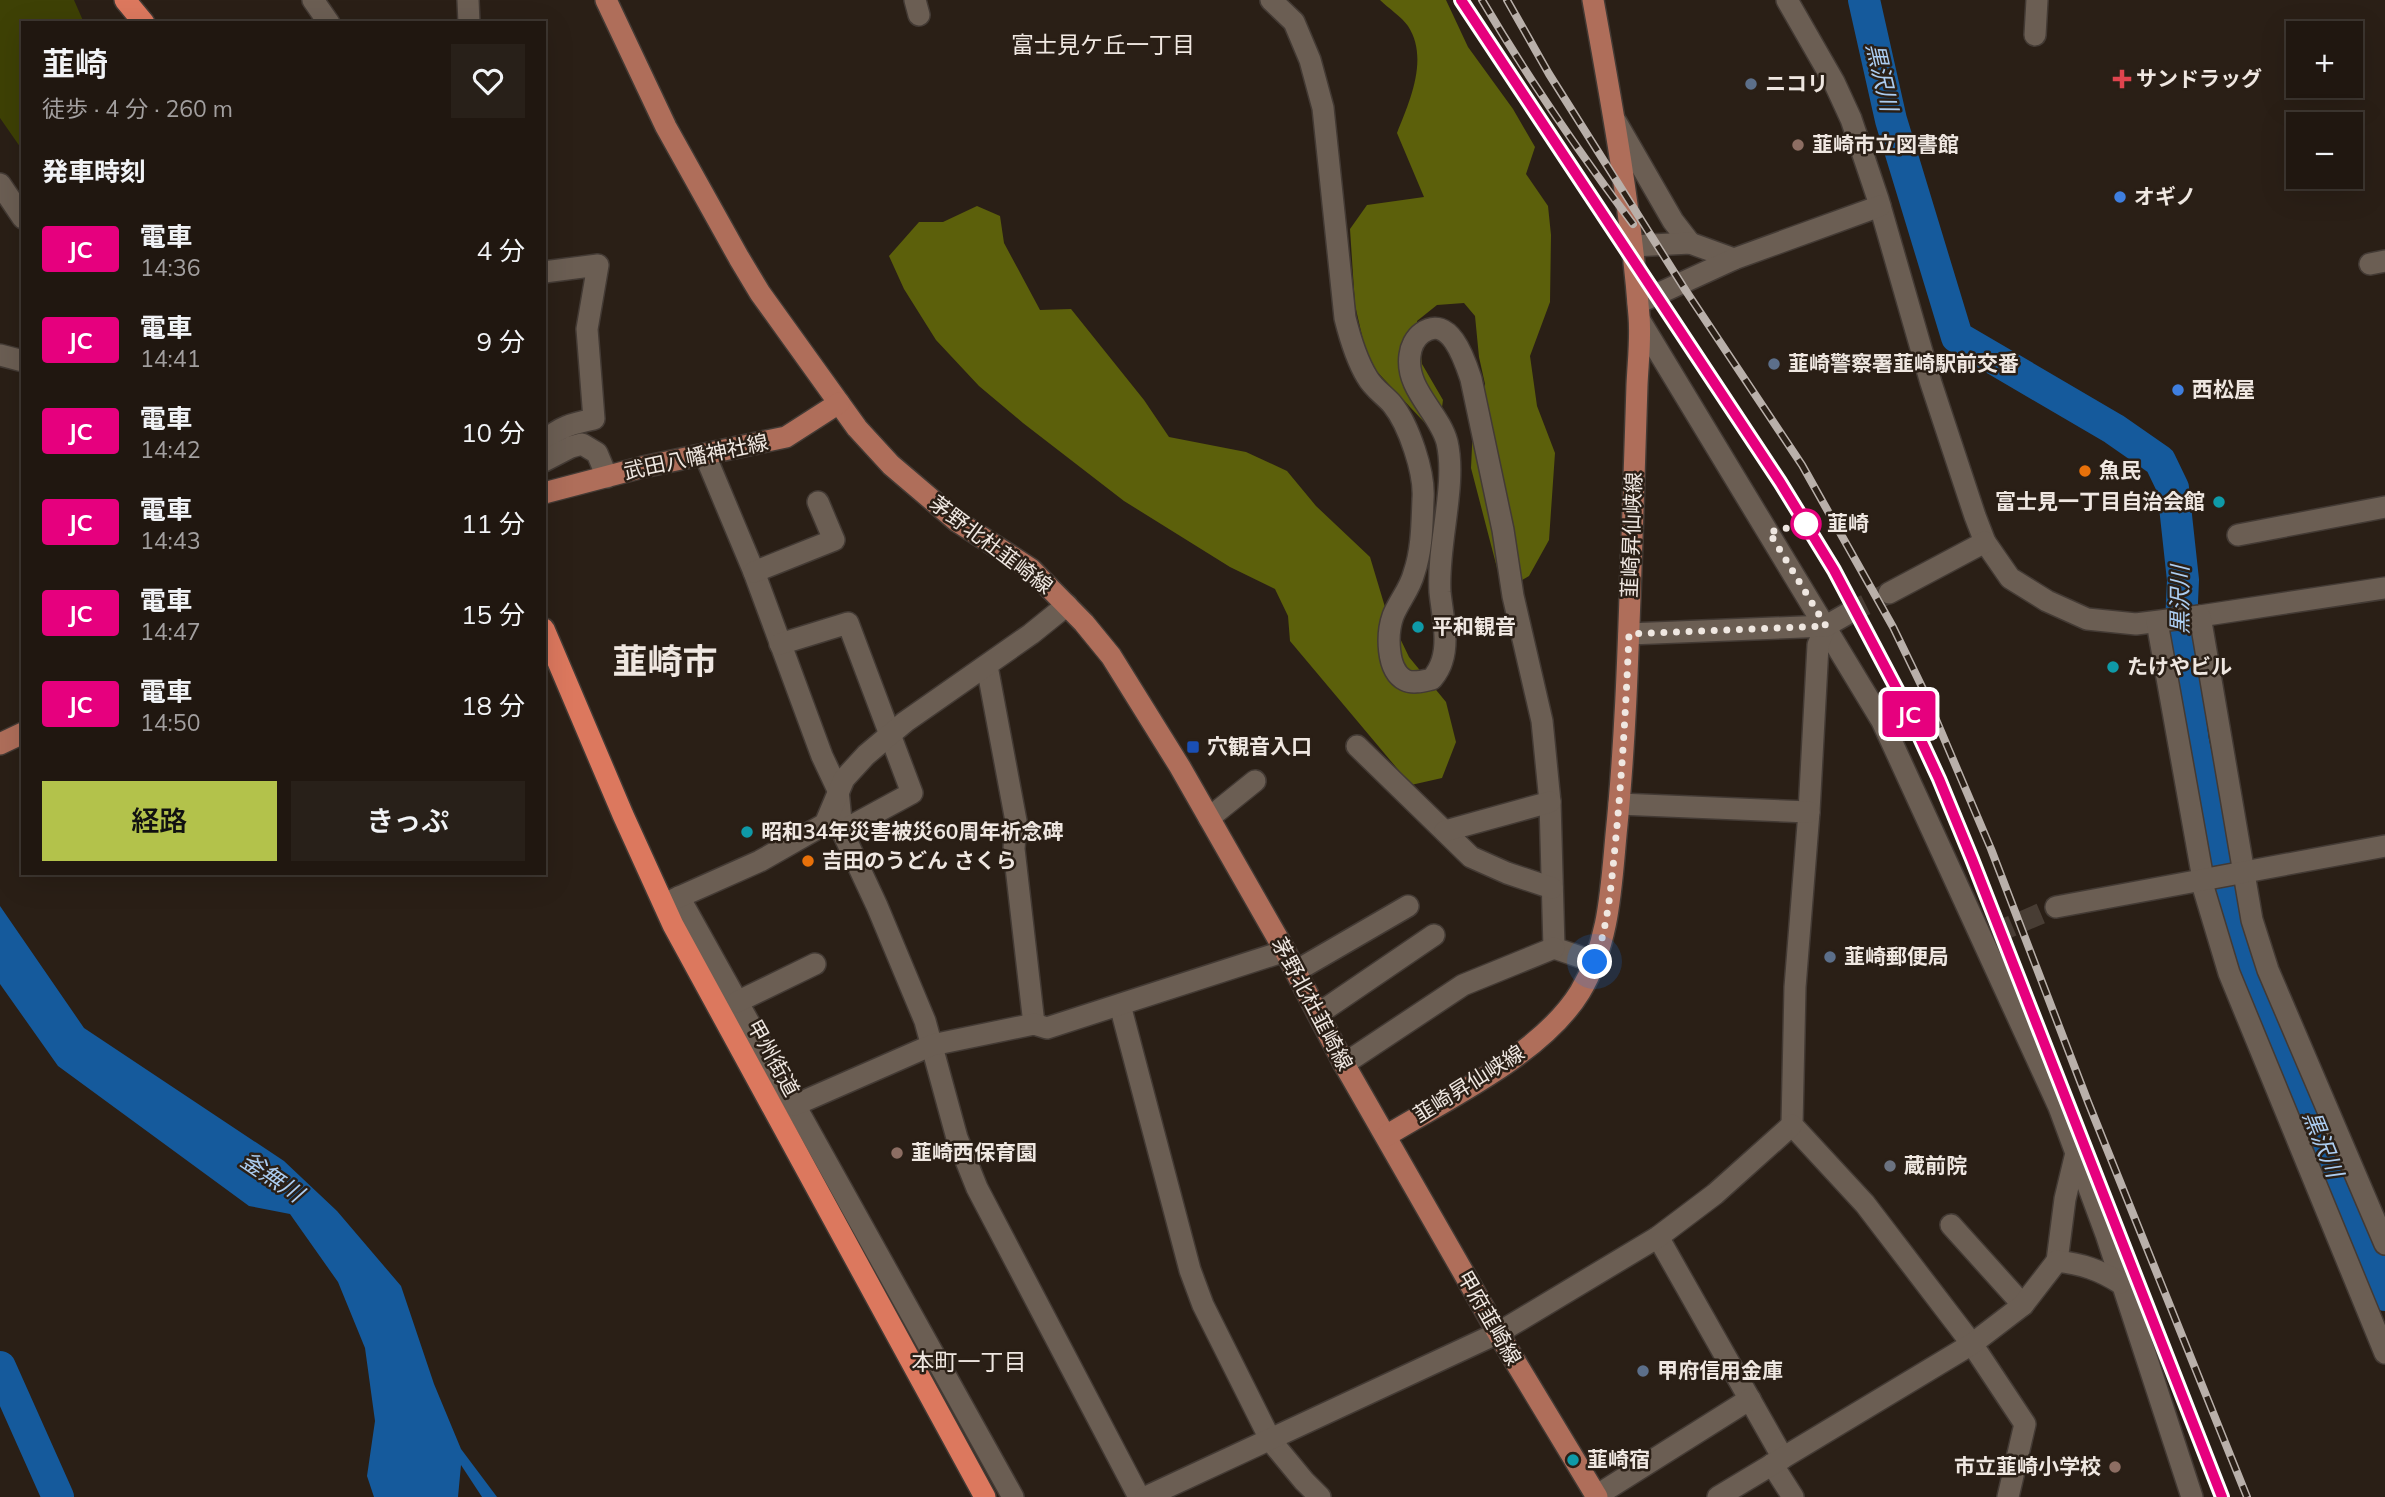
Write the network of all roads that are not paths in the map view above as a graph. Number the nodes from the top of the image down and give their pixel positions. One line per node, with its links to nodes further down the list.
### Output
1 (125, 0): 9 (highway)
2 (313, 0): 10 (street)
3 (468, 0): 11 (street)
4 (606, 0): 24 (main road, 茅野北杜韮崎線)
5 (1271, 0): 51 (street)
6 (1593, 0): 13 (main road, 韮崎昇仙峡線)
7 (1787, 0): 15 (street)
8 (2037, 0): 12 (street)
9 (141, 14)
10 (328, 21)
11 (469, 21)
12 (2035, 35)
13 (1616, 122): 17 (street); 18 (main road, 韮崎昇仙峡線)
14 (0, 184): 16 (street)
15 (1880, 206): 19 (street); 32 (street)
16 (21, 215)
17 (1690, 243): 18 (street); 19 (street)
18 (1633, 246): 21 (main road, 韮崎昇仙峡線)
19 (1734, 259): 21 (street)
20 (546, 272): 25 (street)
21 (1639, 312): 40 (street); 42 (main road, 韮崎昇仙峡線)
22 (0, 355): 23 (street)
23 (21, 360)
24 (839, 404): 26 (main road, 武田八幡神社線); 36 (main road, 茅野北杜韮崎線)
25 (546, 452): 27 (street)
26 (705, 455): 27 (main road, 武田八幡神社線); 33 (street)
27 (607, 477): 28 (main road, 武田八幡神社線)
28 (546, 492)
29 (818, 502): 33 (street)
30 (2385, 507): 31 (street)
31 (2238, 535)
32 (1984, 542): 35 (street); 39 (street)
33 (754, 572): 43 (street)
34 (2385, 588): 38 (street)
35 (1889, 593)
36 (1067, 605): 44 (street); 54 (main road, 茅野北杜韮崎線)
37 (1847, 614): 40 (street)
38 (2200, 617): 39 (street); 58 (street)
39 (2157, 622): 59 (street)
40 (1826, 626): 42 (street); 53 (street); 79 (street)
41 (546, 634): 61 (highway, 甲州街道)
42 (1629, 634): 52 (main road, 韮崎昇仙峡線)
43 (780, 644): 46 (street); 50 (street)
44 (987, 666): 46 (street); 73 (street)
45 (21, 734): 47 (main road)
46 (889, 735): 50 (street); 55 (street)
47 (0, 744)
48 (1357, 746): 56 (street)
49 (1255, 781): 54 (street)
50 (838, 790): 55 (street); 61 (street)
51 (1550, 802): 56 (street); 60 (street)
52 (1619, 804): 53 (street); 67 (main road, 韮崎昇仙峡線)
53 (1809, 812): 77 (street)
54 (1209, 818): 66 (main road, 茅野北杜韮崎線)
55 (842, 831): 74 (street)
56 (1445, 831): 60 (street)
57 (2385, 846): 58 (street)
58 (2243, 872): 59 (street); 82 (street)
59 (2202, 880): 63 (street); 88 (street)
60 (1552, 888): 65 (street)
61 (671, 901): 70 (street); 92 (highway, 甲州街道)
62 (1408, 906): 69 (street)
63 (2056, 907)
64 (1434, 935): 72 (street)
65 (1554, 948): 67 (street); 75 (street)
66 (1285, 951): 69 (main road, 茅野北杜韮崎線); 71 (street)
67 (1595, 962): 78 (main road, 韮崎昇仙峡線)
68 (816, 964): 70 (street)
69 (1296, 971): 72 (main road, 茅野北杜韮崎線)
70 (737, 1002): 76 (street)
71 (1120, 1005): 73 (street); 90 (street)
72 (1318, 1014): 75 (main road, 茅野北杜韮崎線)
73 (1034, 1024): 74 (street)
74 (932, 1045): 76 (street); 94 (street)
75 (1344, 1064): 78 (main road, 茅野北杜韮崎線)
76 (795, 1105): 93 (street)
77 (1792, 1125): 81 (street); 87 (street)
78 (1386, 1136): 86 (main road, 甲府韮崎線)
79 (2076, 1153): 83 (street); 84 (street)
80 (1951, 1225): 85 (street)
81 (1658, 1237): 86 (street); 89 (street)
82 (2385, 1244)
83 (2057, 1261): 84 (street); 85 (street)
84 (2120, 1283): 101 (street)
85 (2023, 1304): 87 (street)
86 (1498, 1333): 90 (street); 97 (main road, 甲府韮崎線)
87 (1972, 1344): 91 (street); 100 (street)
88 (2385, 1353)
89 (1750, 1399): 91 (street); 97 (street)
90 (1271, 1441): 95 (street); 96 (street)
91 (1778, 1461): 98 (street); 99 (street)
92 (985, 1497)
93 (1013, 1497)
94 (1139, 1497)
95 (1146, 1497)
96 (1320, 1497)
97 (1596, 1497)
98 (1718, 1497)
99 (1793, 1497)
100 (2008, 1497)
101 (2192, 1497)

